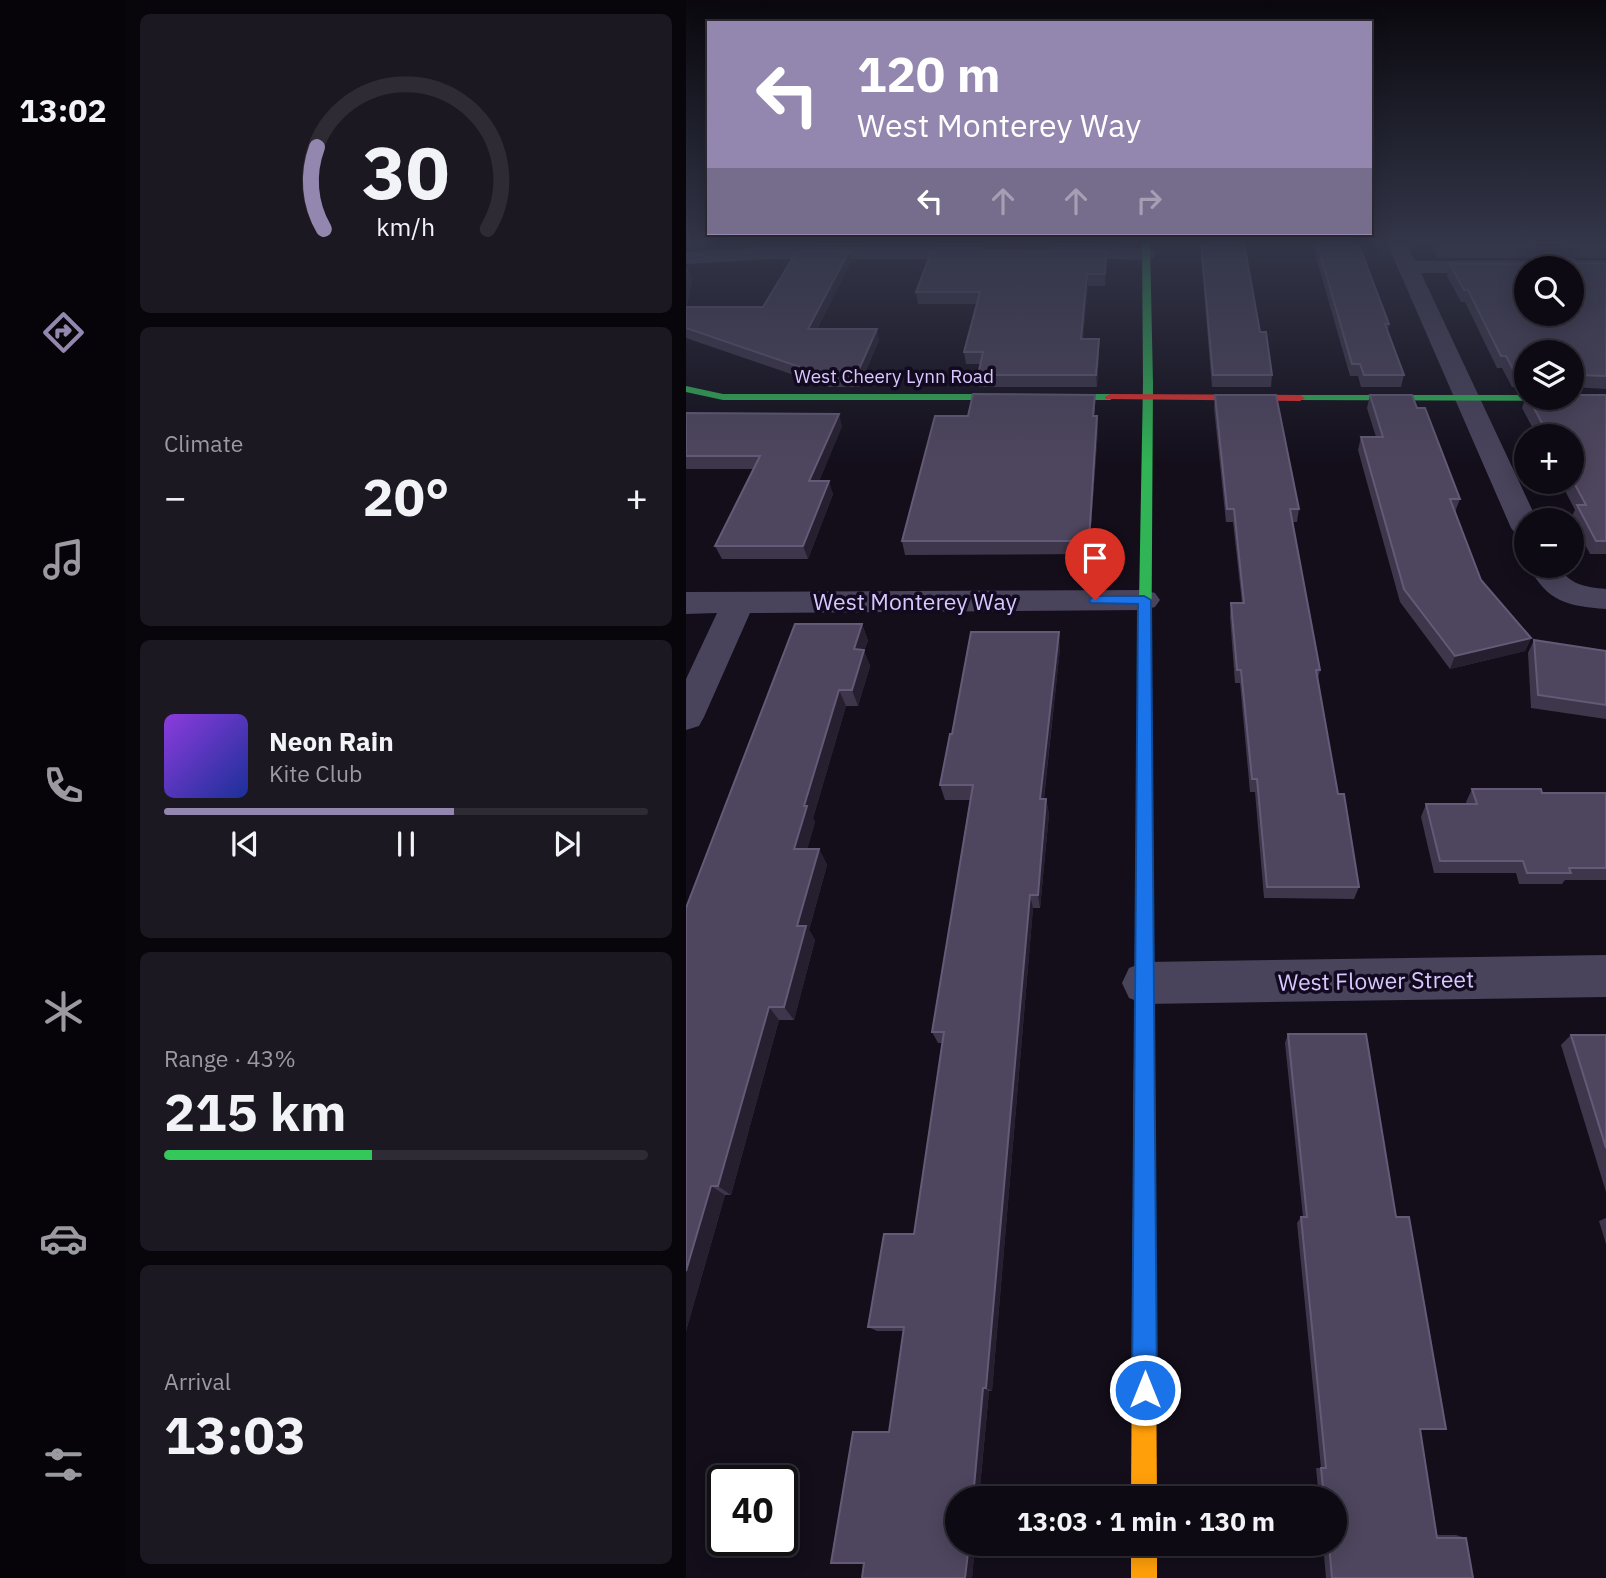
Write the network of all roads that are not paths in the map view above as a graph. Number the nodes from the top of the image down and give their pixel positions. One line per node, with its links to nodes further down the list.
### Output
1 (1147, 317): 6 (street)
2 (1430, 317): 4 (street)
3 (686, 389): 6 (street, West Cheery Lynn Road)
4 (1468, 398): 5 (street, West Cheery Lynn Road); 6 (street, West Cheery Lynn Road); 7 (street)
5 (1606, 398)
6 (1148, 399): 10 (street)
7 (1517, 508)
8 (1551, 578): 9 (street)
9 (1606, 599)
10 (1144, 600): 12 (street, West Monterey Way); 15 (street)
11 (686, 603): 12 (street, West Monterey Way)
12 (738, 603): 13 (street)
13 (686, 717)
14 (1606, 976): 15 (street, West Flower Street)
15 (1145, 983): 16 (street)
16 (1144, 1486)
17 (1144, 1556): 18 (street)
18 (1144, 1578)

